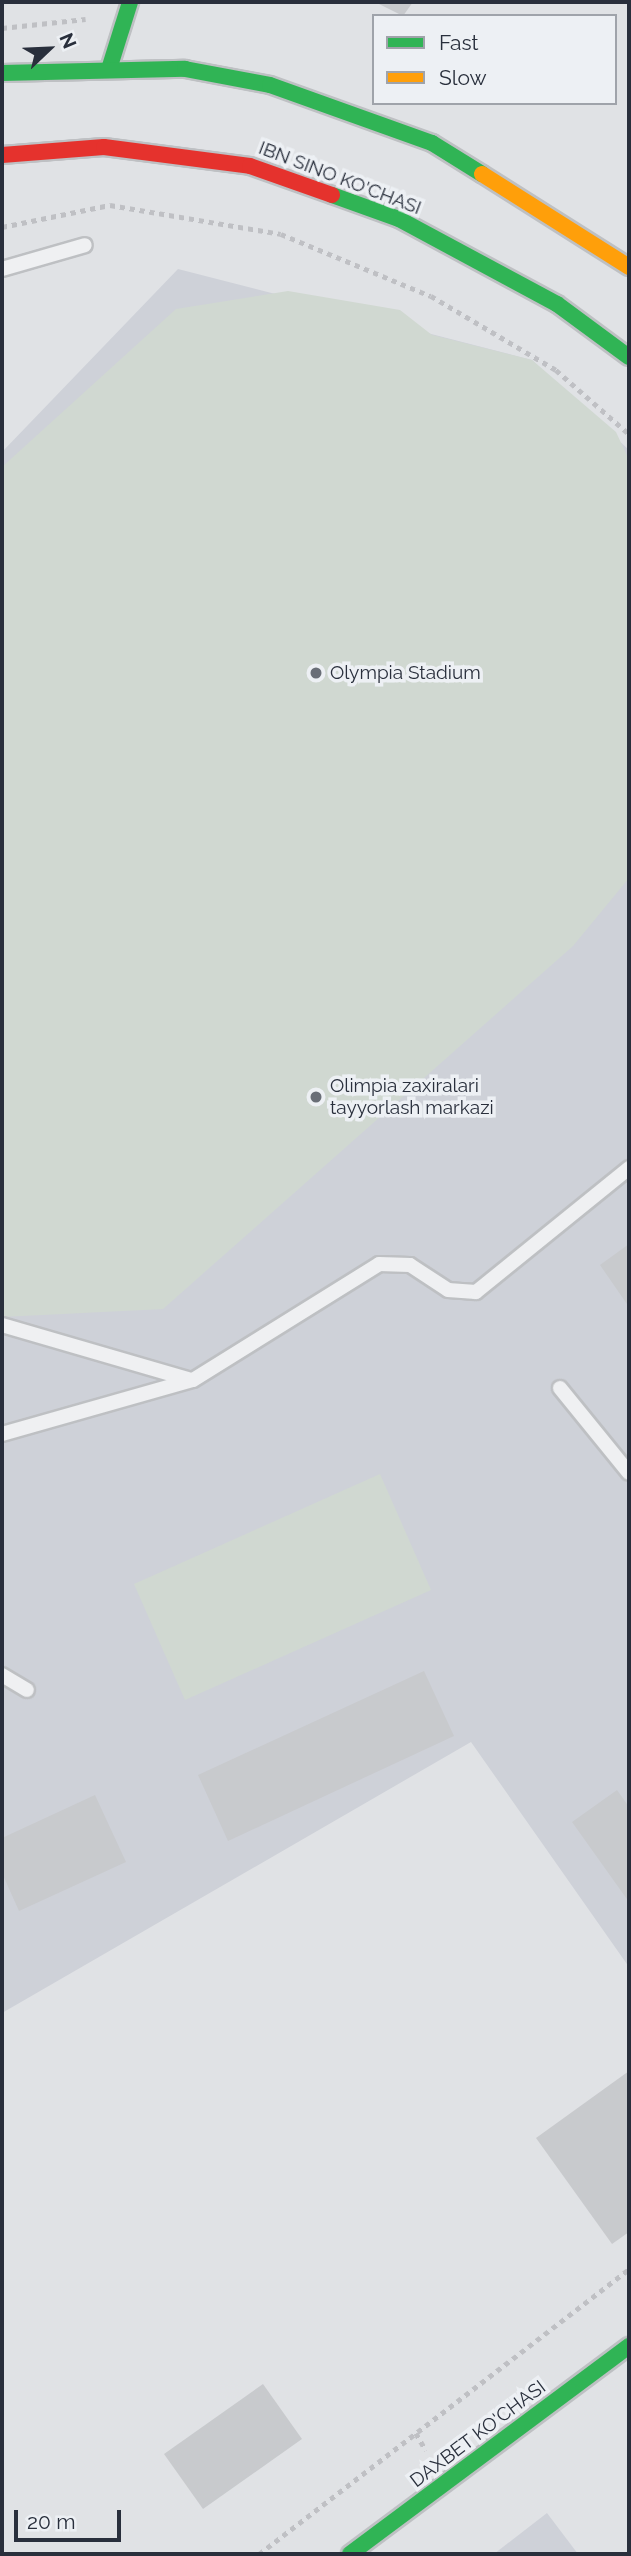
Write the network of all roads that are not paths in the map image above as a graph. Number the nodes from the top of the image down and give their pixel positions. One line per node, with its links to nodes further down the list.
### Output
1 (128, 9): 2 (main road)
2 (110, 66): 3 (main road); 6 (main road)
3 (2, 73)
4 (2, 155): 8 (main road, IBN SINO KO'CHASI)
5 (85, 245): 7 (lane)
6 (629, 267)
7 (2, 269)
8 (629, 357)
9 (629, 1168): 11 (lane)
10 (2, 1325): 11 (lane)
11 (193, 1380): 13 (lane)
12 (560, 1388): 14 (lane)
13 (2, 1434)
14 (629, 1473)
15 (2, 1675): 16 (lane)
16 (27, 1690)
17 (629, 2346): 18 (main road, DAXBET KO'CHASI)
18 (350, 2554)

